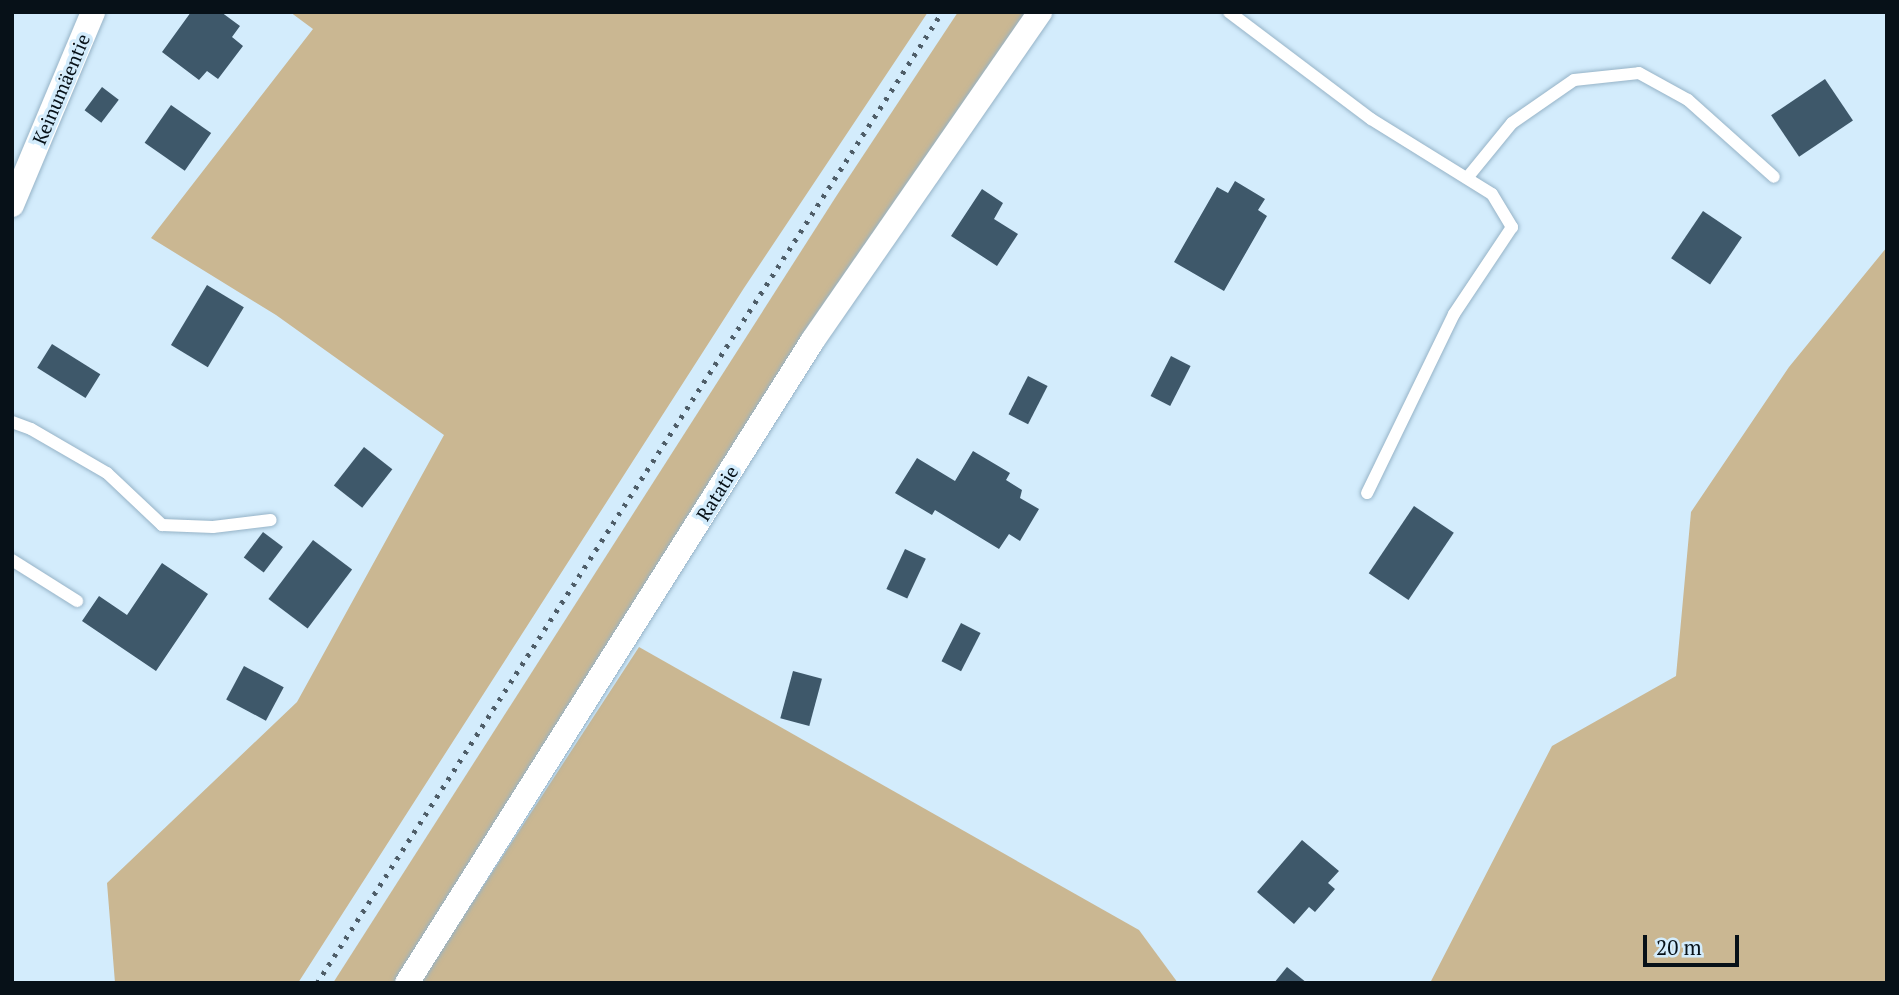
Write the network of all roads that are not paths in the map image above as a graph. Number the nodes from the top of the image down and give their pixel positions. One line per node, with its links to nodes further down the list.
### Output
1 (93, 12): 6 (street, Keinumäentie)
2 (1040, 12): 12 (street, Ratatie)
3 (1229, 12): 5 (lane)
4 (1774, 177): 5 (lane)
5 (1466, 178): 8 (lane)
6 (12, 205)
7 (12, 422): 9 (lane)
8 (1367, 493)
9 (271, 520)
10 (12, 560): 11 (lane)
11 (77, 601)
12 (407, 983)

